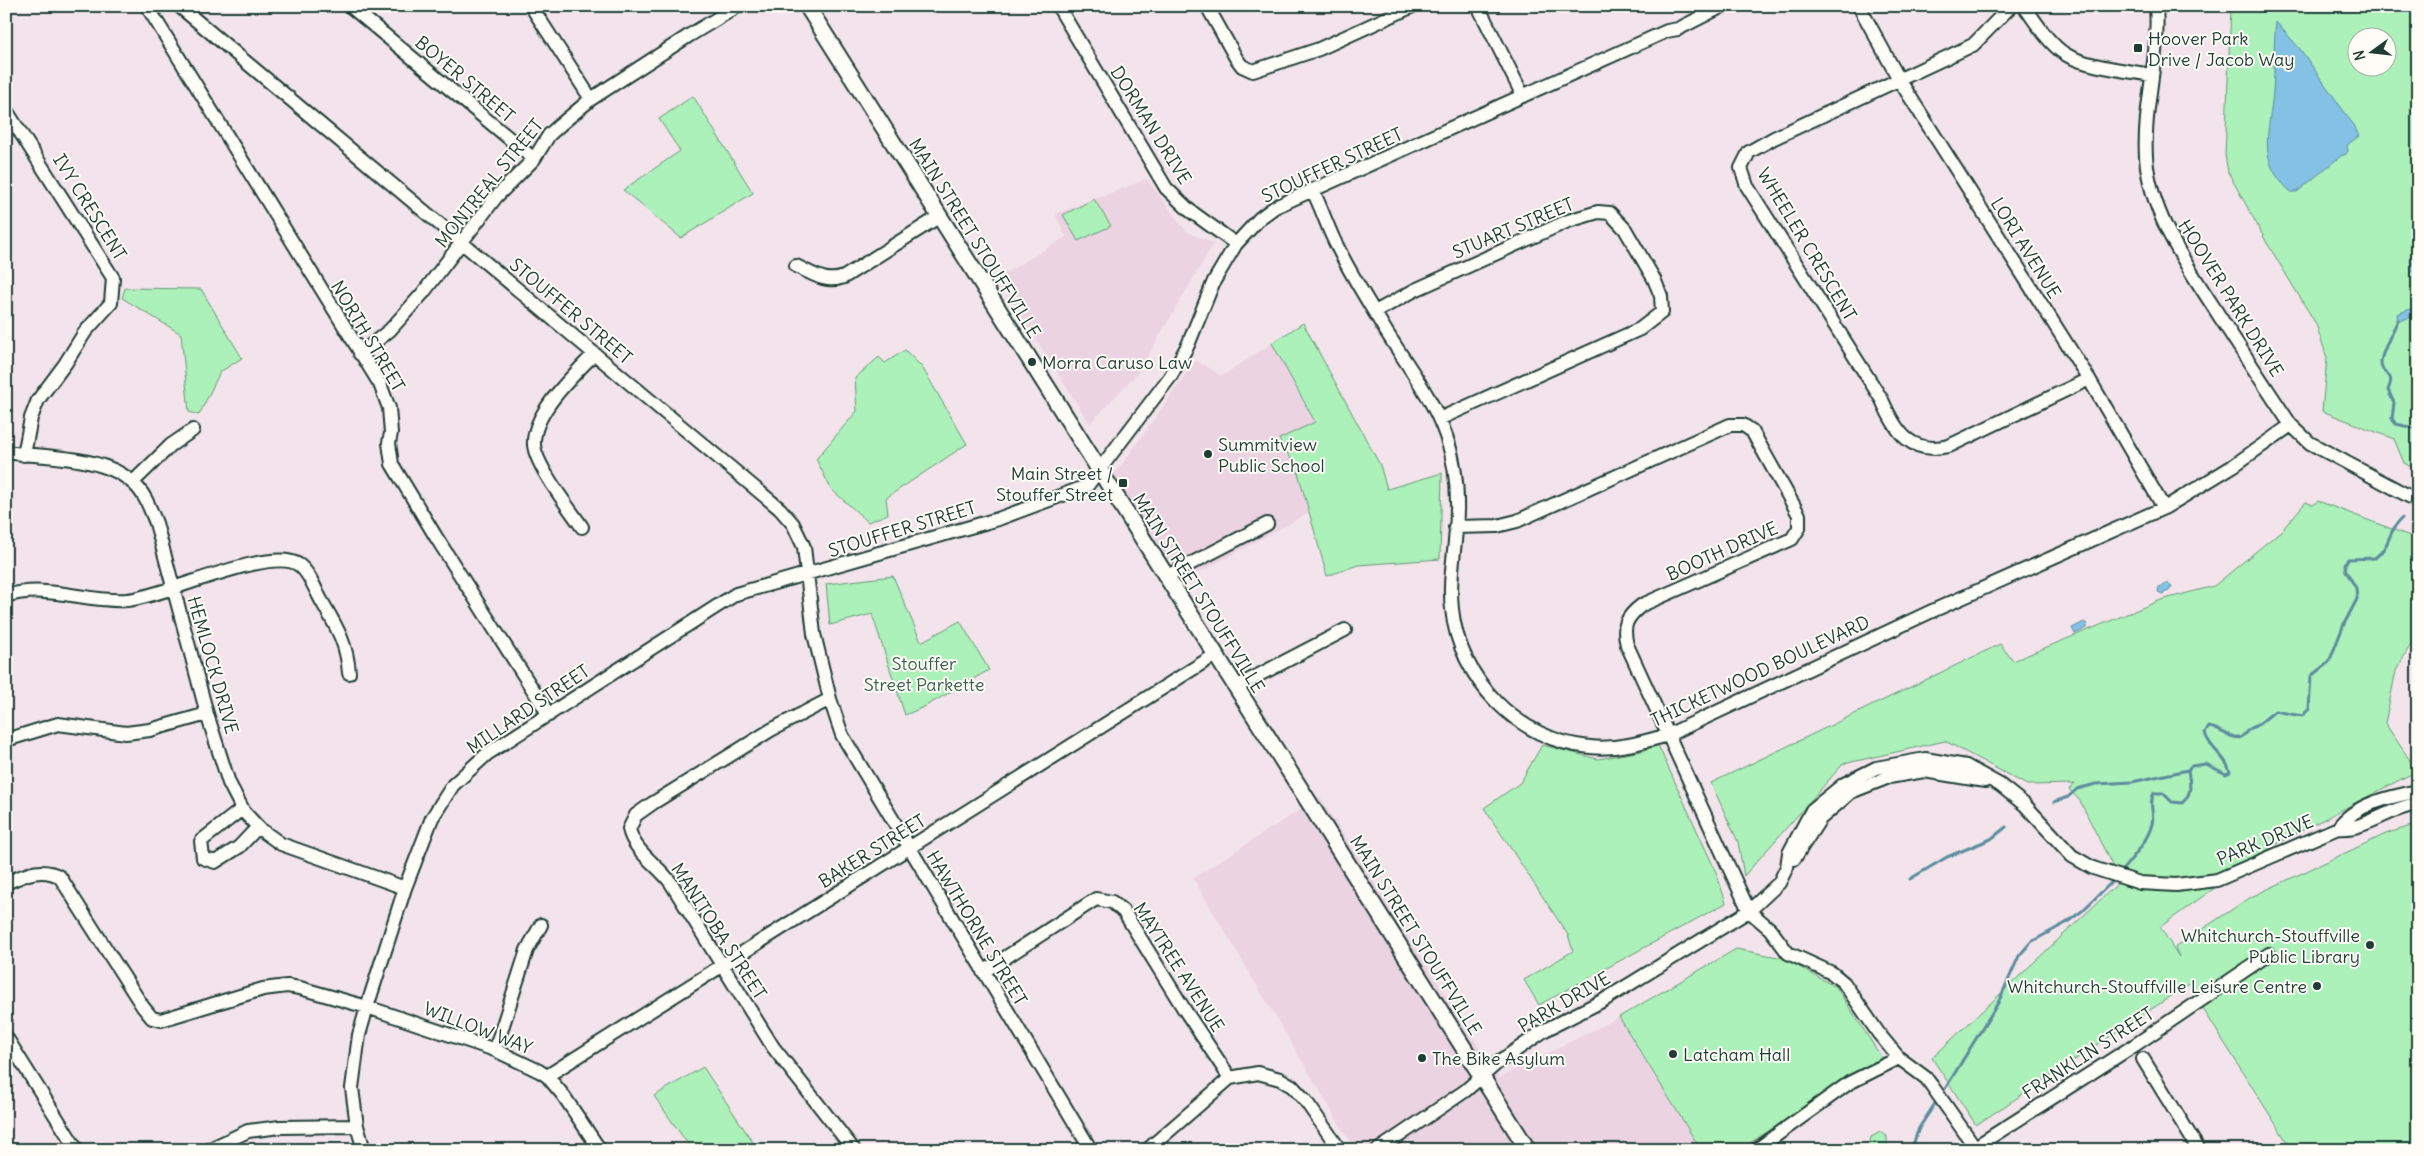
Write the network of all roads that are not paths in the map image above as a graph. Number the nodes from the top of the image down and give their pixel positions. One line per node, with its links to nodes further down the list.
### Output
1 (147, 6): 28 (street, NORTH STREET)
2 (179, 6): 24 (street, STOUFFER STREET)
3 (350, 6): 21 (street, BOYER STREET)
4 (531, 6): 19 (street)
5 (738, 6): 19 (street, MONTREAL STREET)
6 (807, 6): 23 (main road, MAIN STREET STOUFFVILLE)
7 (1058, 6): 25 (street, DORMAN DRIVE)
8 (1207, 6): 9 (street)
9 (1413, 6)
10 (1478, 6): 18 (street)
11 (1723, 6): 18 (street, STOUFFER STREET)
12 (1859, 6): 17 (street, LORI AVENUE)
13 (2011, 6): 17 (street, WHEELER CRESCENT)
14 (2024, 6): 16 (street)
15 (2156, 6): 16 (street, HOOVER PARK DRIVE)
16 (2152, 75): 32 (street, HOOVER PARK DRIVE)
17 (1900, 81): 30 (street, LORI AVENUE); 30 (street, WHEELER CRESCENT)
18 (1523, 96): 22 (street, STOUFFER STREET)
19 (591, 100): 21 (street, MONTREAL STREET)
20 (6, 110): 35 (street, IVY CRESCENT)
21 (534, 159): 24 (street, MONTREAL STREET)
22 (1313, 191): 25 (street, STOUFFER STREET); 27 (street, THICKETWOOD BOULEVARD)
23 (940, 216): 26 (street); 36 (main road, MAIN STREET STOUFFVILLE)
24 (462, 243): 28 (street, MONTREAL STREET); 29 (street, STOUFFER STREET)
25 (1236, 244): 36 (street, STOUFFER STREET)
26 (796, 266)
27 (1375, 312): 31 (street, THICKETWOOD BOULEVARD); 31 (street, STUART STREET)
28 (360, 354): 53 (street, NORTH STREET)
29 (594, 354): 42 (street); 43 (street, STOUFFER STREET)
30 (2089, 379): 39 (street, LORI AVENUE)
31 (1439, 419): 41 (street, THICKETWOOD BOULEVARD)
32 (2290, 425): 38 (street, HOOVER PARK DRIVE); 39 (street, THICKETWOOD BOULEVARD)
33 (193, 430): 37 (street)
34 (6, 452): 35 (street, HEMLOCK DRIVE)
35 (24, 455): 37 (street, HEMLOCK DRIVE)
36 (1099, 471): 43 (street, STOUFFER STREET); 44 (main road, MAIN STREET STOUFFVILLE)
37 (133, 482): 45 (street, HEMLOCK DRIVE)
38 (2418, 501)
39 (2164, 508): 54 (street, THICKETWOOD BOULEVARD)
40 (1267, 524): 44 (street)
41 (1456, 526): 54 (street, THICKETWOOD BOULEVARD); 54 (street, BOOTH DRIVE)
42 (582, 527)
43 (808, 575): 51 (street, HAWTHORNE STREET); 53 (street, MILLARD STREET)
44 (1167, 576): 48 (main road, MAIN STREET STOUFFVILLE)
45 (173, 587): 46 (street); 49 (street); 52 (street, HEMLOCK DRIVE)
46 (6, 596)
47 (1345, 630): 50 (street)
48 (1215, 655): 50 (main road, MAIN STREET STOUFFVILLE); 61 (street, BAKER STREET)
49 (350, 673)
50 (1236, 687): 74 (main road, MAIN STREET STOUFFVILLE)
51 (830, 699): 61 (street, HAWTHORNE STREET); 67 (street, MANITOBA STREET)
52 (208, 714): 55 (street); 58 (street, HEMLOCK DRIVE)
53 (549, 715): 63 (street, MILLARD STREET)
54 (1668, 735): 64 (street)
55 (6, 740)
56 (2418, 791): 60 (street, PARK DRIVE)
57 (2418, 804): 60 (street, PARK DRIVE)
58 (242, 809): 59 (street, HEMLOCK DRIVE); 59 (street)
59 (258, 827): 63 (street, HEMLOCK DRIVE)
60 (2338, 828): 64 (street, PARK DRIVE)
61 (908, 848): 67 (street, BAKER STREET); 68 (street, HAWTHORNE STREET)
62 (6, 883): 69 (street, WILLOW WAY)
63 (405, 888): 69 (street, MILLARD STREET)
64 (1749, 911): 72 (street); 74 (street, PARK DRIVE)
65 (541, 926): 71 (street)
66 (2270, 954): 78 (street, FRANKLIN STREET)
67 (722, 966): 75 (street, BAKER STREET); 83 (street, MANITOBA STREET)
68 (983, 972): 76 (street, MAYTREE AVENUE); 84 (street, HAWTHORNE STREET)
69 (367, 1007): 71 (street, WILLOW WAY); 77 (street, MILLARD STREET)
70 (6, 1038): 79 (street)
71 (495, 1050): 75 (street, WILLOW WAY)
72 (1899, 1058): 78 (street); 89 (street)
73 (2143, 1060): 90 (street)
74 (1483, 1075): 87 (street, PARK DRIVE); 88 (main road, MAIN STREET STOUFFVILLE)
75 (547, 1076): 82 (street, WILLOW WAY)
76 (1230, 1078): 85 (street); 86 (street)
77 (357, 1126): 80 (street); 81 (street, MILLARD STREET)
78 (1976, 1148)
79 (76, 1150)
80 (208, 1150)
81 (364, 1150)
82 (600, 1150)
83 (854, 1150)
84 (1091, 1150)
85 (1147, 1150)
86 (1340, 1150)
87 (1378, 1150)
88 (1528, 1150)
89 (1756, 1150)
90 (2199, 1150)

